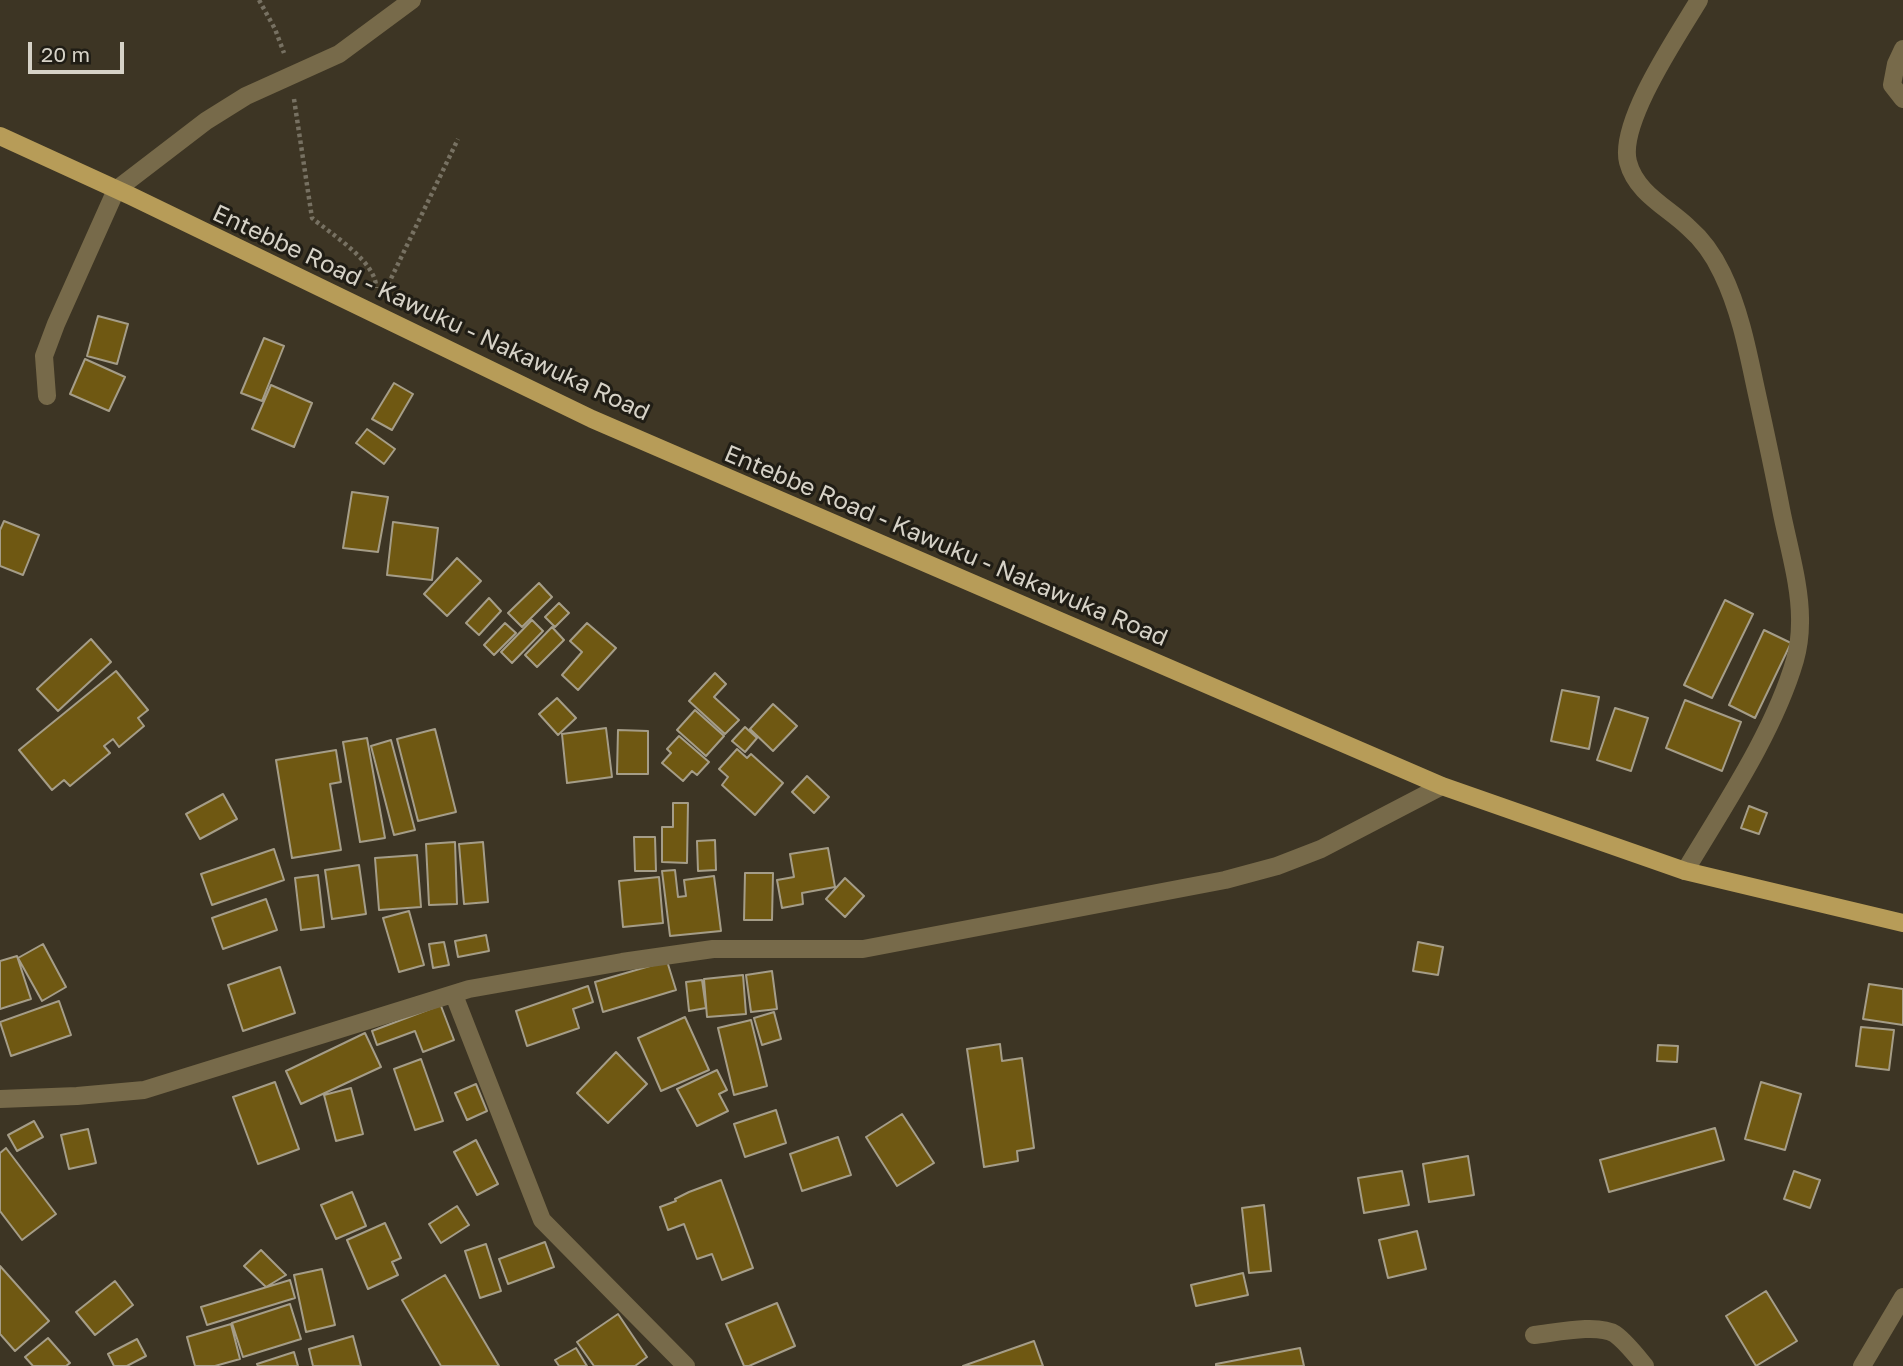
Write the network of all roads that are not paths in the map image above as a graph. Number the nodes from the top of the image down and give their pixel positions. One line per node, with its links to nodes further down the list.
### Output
1 (412, 0): 6 (street)
2 (1699, 0): 9 (street)
3 (1903, 49): 4 (street)
4 (1903, 99)
5 (0, 136): 6 (main road, Entebbe Road - Kawuku - Nakawuka Road)
6 (116, 190): 7 (street); 8 (main road, Entebbe Road - Kawuku - Nakawuka Road)
7 (47, 396)
8 (1442, 786): 9 (main road, Entebbe Road - Kawuku - Nakawuka Road); 11 (street)
9 (1685, 871): 10 (main road, Entebbe Road - Kawuku - Nakawuka Road)
10 (1903, 923)
11 (454, 995): 12 (street); 15 (street)
12 (0, 1099)
13 (1903, 1297): 17 (street)
14 (1534, 1335): 16 (street)
15 (686, 1366)
16 (1645, 1366)
17 (1863, 1366)

